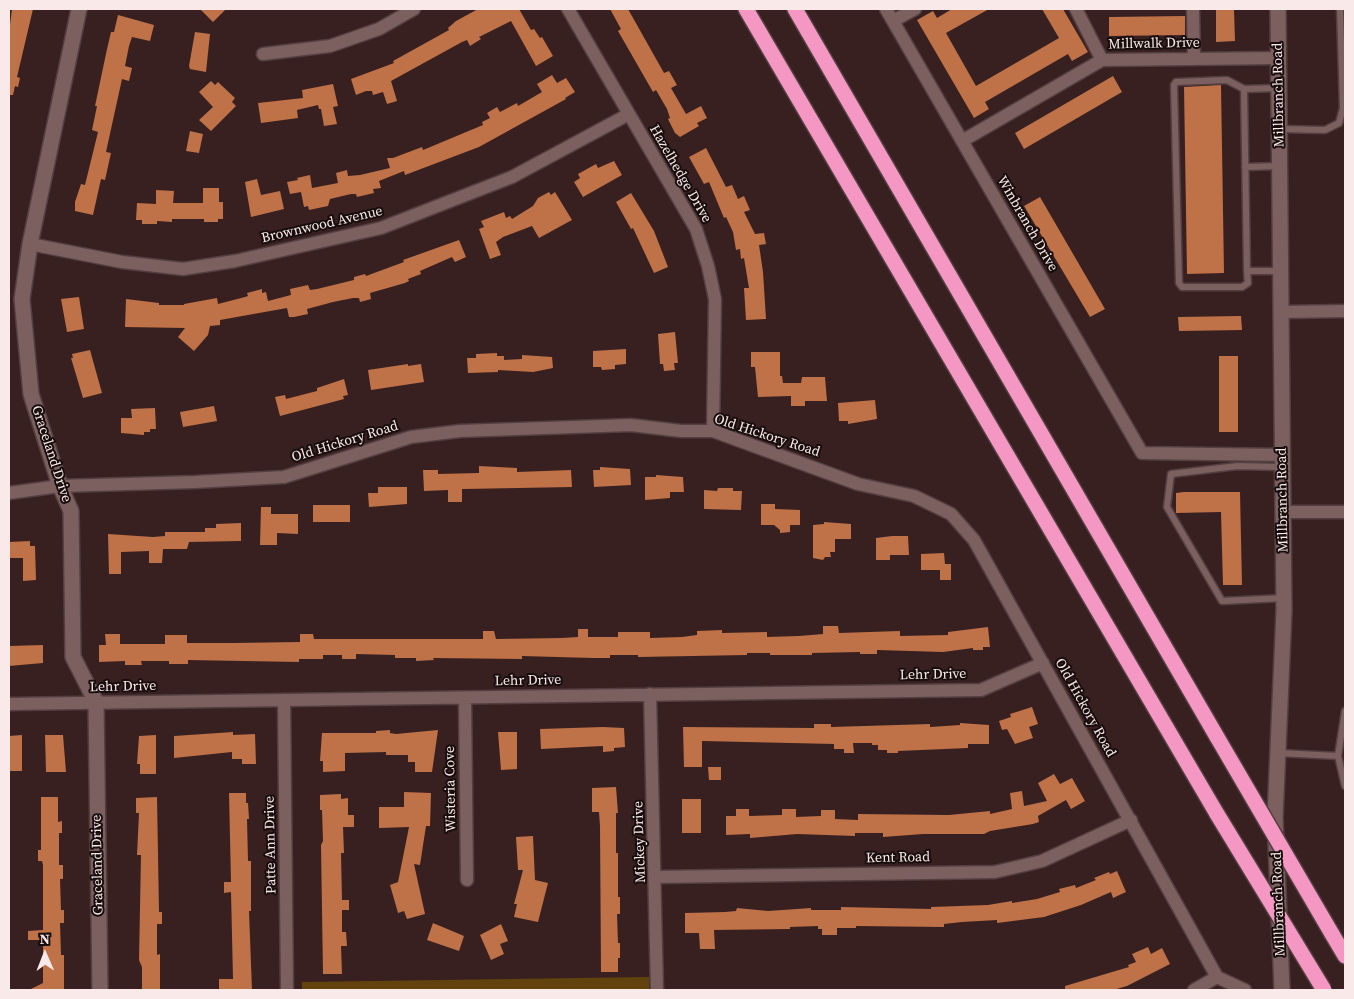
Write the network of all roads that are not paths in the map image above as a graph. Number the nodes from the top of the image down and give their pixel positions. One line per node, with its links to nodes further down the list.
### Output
1 (79, 9): 26 (street, Graceland Drive)
2 (414, 9): 15 (street)
3 (568, 9): 21 (street, Hazelhedge Drive)
4 (746, 9): 59 (highway, bridge)
5 (795, 9): 51 (highway, bridge)
6 (886, 9): 13 (street, Winbranch Drive)
7 (915, 9): 13 (street)
8 (1076, 9): 14 (street)
9 (1088, 9): 14 (street)
10 (1193, 9): 17 (street)
11 (1278, 9): 16 (street, Millbranch Road)
12 (1340, 9): 22 (lane)
13 (893, 21): 23 (street, Winbranch Drive)
14 (1088, 31): 18 (street)
15 (263, 54)
16 (1279, 58): 17 (street, Millwalk Drive); 19 (street, Millbranch Road)
17 (1194, 59): 18 (street, Millwalk Drive)
18 (1102, 60): 23 (street, Millwalk Drive)
19 (1279, 88): 20 (lane); 22 (street, Millbranch Road)
20 (1244, 89): 25 (lane); 27 (lane)
21 (629, 114): 26 (street, Brownwood Avenue); 31 (street, Hazelhedge Drive)
22 (1280, 129): 24 (street, Millbranch Road)
23 (962, 141): 32 (street, Winbranch Drive)
24 (1280, 166): 25 (lane); 28 (street, Millbranch Road)
25 (1245, 167): 27 (lane)
26 (30, 244): 33 (street, Graceland Drive)
27 (1247, 271): 28 (lane)
28 (1282, 272): 30 (street, Millbranch Road)
29 (1345, 311): 30 (street)
30 (1283, 312): 32 (street, Millbranch Road)
31 (713, 431): 33 (street, Old Hickory Road); 38 (street, Old Hickory Road)
32 (1282, 461): 35 (street, Millbranch Road); 37 (lane)
33 (60, 486): 34 (street, Old Hickory Road); 42 (street, Graceland Drive)
34 (9, 493)
35 (1284, 512): 36 (street); 37 (street, Millbranch Road)
36 (1345, 512)
37 (1284, 598): 45 (street, Millbranch Road)
38 (1043, 663): 39 (street, Lehr Drive); 48 (street, Old Hickory Road)
39 (650, 694): 40 (street, Lehr Drive); 49 (street, Mickey Drive)
40 (465, 698): 41 (street, Lehr Drive); 50 (street, Wisteria Cove)
41 (284, 700): 42 (street, Lehr Drive); 54 (street, Patte Ann Drive)
42 (96, 702): 43 (street, Lehr Drive); 53 (street, Graceland Drive)
43 (9, 704)
44 (1345, 711): 46 (lane)
45 (1279, 753): 46 (lane); 58 (street, Millbranch Road)
46 (1338, 756): 47 (lane)
47 (1345, 786)
48 (1131, 820): 49 (street, Kent Road); 52 (street, Old Hickory Road)
49 (656, 877): 55 (street, Mickey Drive)
50 (467, 880)
51 (1345, 956)
52 (1218, 977): 56 (street); 57 (street)
53 (100, 990)
54 (288, 990)
55 (657, 990)
56 (1194, 990)
57 (1245, 990)
58 (1282, 990)
59 (1324, 990)

